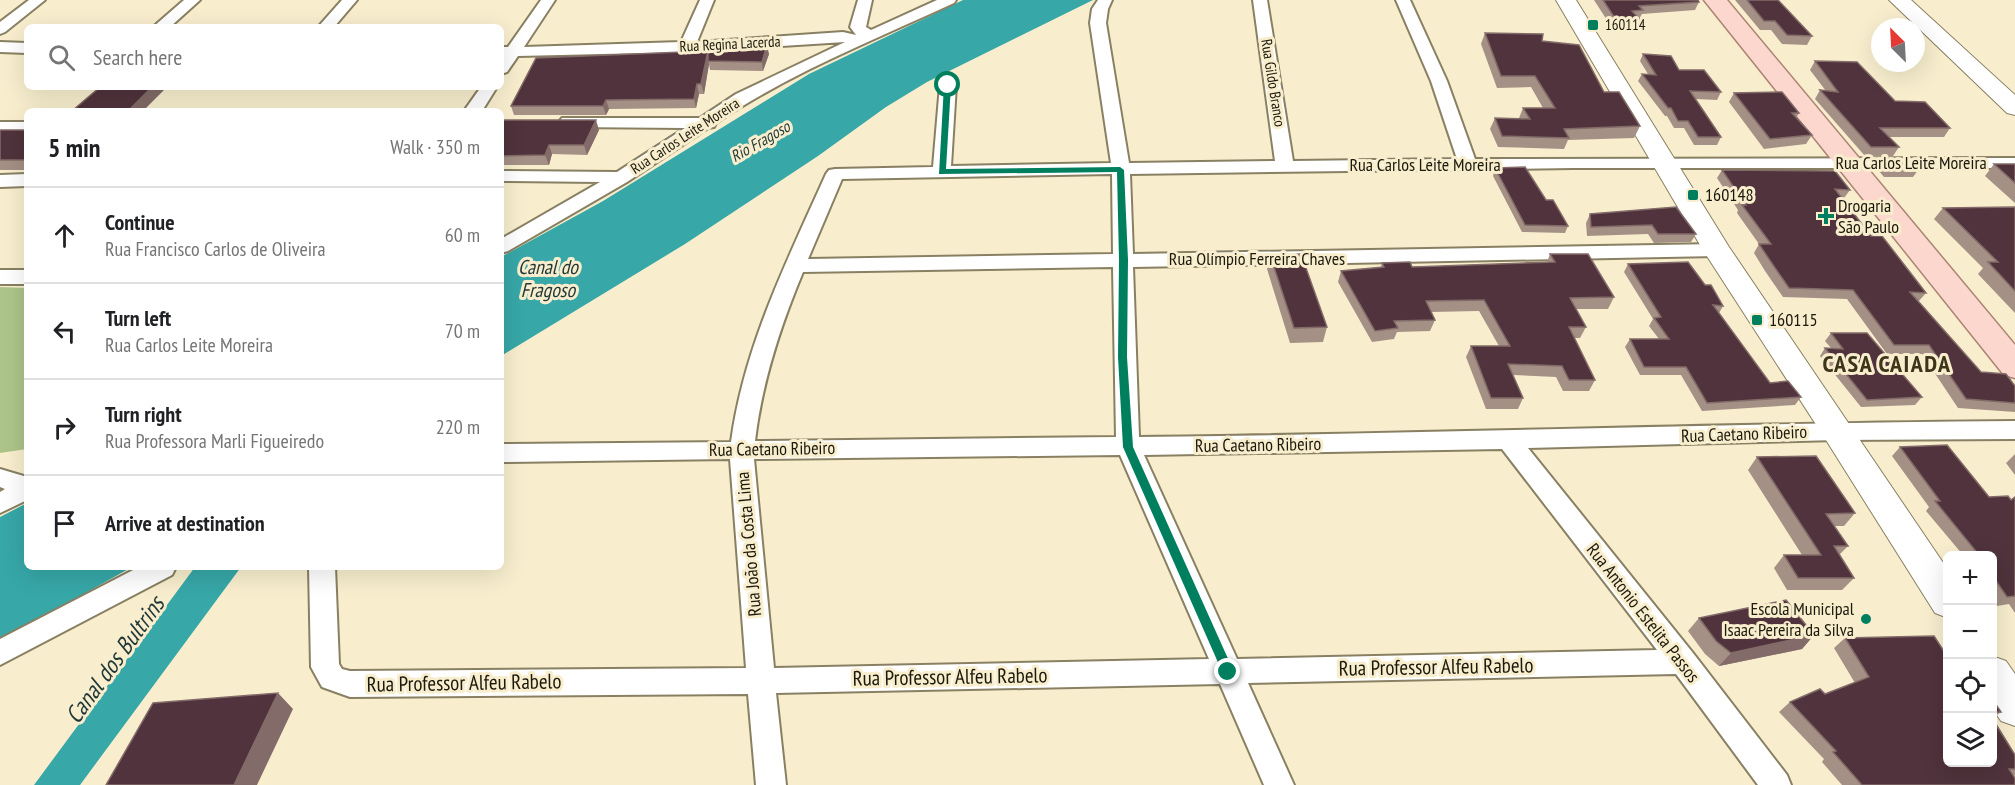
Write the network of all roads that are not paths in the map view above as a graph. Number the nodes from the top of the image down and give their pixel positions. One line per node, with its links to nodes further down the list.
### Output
1 (38, 0): 16 (street)
2 (193, 0): 14 (street)
3 (350, 0): 15 (street)
4 (548, 0): 21 (street)
5 (707, 0): 19 (street)
6 (865, 0): 17 (street)
7 (949, 0): 17 (street)
8 (1105, 0): 35 (street)
9 (1260, 0): 34 (street, Rua Gildo Branco)
10 (1403, 0): 33 (street)
11 (1566, 0): 31 (main road)
12 (1715, 0): 30 (main road)
13 (1899, 0): 25 (main road)
14 (165, 24)
15 (329, 24)
16 (0, 29)
17 (865, 39): 19 (street, Rua Regina Lacerda); 27 (street, Rua Carlos Leite Moreira)
18 (0, 47): 20 (street)
19 (687, 47): 21 (street, Rua Regina Lacerda)
20 (24, 48)
21 (507, 52)
22 (948, 85): 36 (street)
23 (487, 90): 24 (street)
24 (475, 108)
25 (2015, 108)
26 (547, 122): 27 (street)
27 (708, 123): 39 (street, Rua Carlos Leite Moreira)
28 (24, 127): 29 (street)
29 (0, 128)
30 (1847, 162): 31 (street, Rua Carlos Leite Moreira); 32 (street, Rua Carlos Leite Moreira); 48 (main road)
31 (1664, 163): 33 (street, Rua Carlos Leite Moreira); 43 (main road)
32 (2015, 163)
33 (1468, 165): 34 (street, Rua Carlos Leite Moreira)
34 (1286, 166): 35 (street, Rua Carlos Leite Moreira)
35 (1120, 170): 36 (street, Rua Carlos Leite Moreira); 44 (street)
36 (942, 172): 37 (street, Rua Carlos Leite Moreira)
37 (835, 174): 45 (street, Rua João da Costa Lima)
38 (504, 176): 39 (street, Rua Carlos Leite Moreira)
39 (621, 178): 42 (street)
40 (24, 180): 41 (street)
41 (0, 181)
42 (504, 245)
43 (1717, 250): 44 (street, Rua Olímpio Ferreira Chaves); 50 (main road)
44 (1124, 260): 45 (street, Rua Olímpio Ferreira Chaves); 52 (street)
45 (796, 266): 53 (street, Rua João da Costa Lima)
46 (24, 277): 47 (street)
47 (0, 278)
48 (2015, 367)
49 (2015, 430): 50 (street, Rua Caetano Ribeiro)
50 (1838, 431): 51 (street, Rua Caetano Ribeiro); 61 (main road)
51 (1509, 441): 52 (street, Rua Caetano Ribeiro); 63 (street, Rua Antonio Estelita Passos)
52 (1128, 447): 53 (street, Rua Caetano Ribeiro); 64 (street)
53 (742, 450): 54 (street, Rua Caetano Ribeiro); 65 (street, Rua João da Costa Lima)
54 (504, 453)
55 (0, 478): 56 (street)
56 (24, 487)
57 (24, 490): 58 (street)
58 (0, 502)
59 (157, 570): 62 (street)
60 (322, 570): 65 (street, Rua Professor Alfeu Rabelo)
61 (1943, 596)
62 (0, 654)
63 (1683, 663): 64 (street, Rua Professor Alfeu Rabelo); 70 (street, Rua Antonio Estelita Passos)
64 (1228, 672): 65 (street, Rua Professor Alfeu Rabelo); 69 (street)
65 (762, 681): 68 (street, Rua João da Costa Lima)
66 (1997, 681): 67 (main road)
67 (2015, 708)
68 (771, 785)
69 (1279, 785)
70 (1776, 785)

